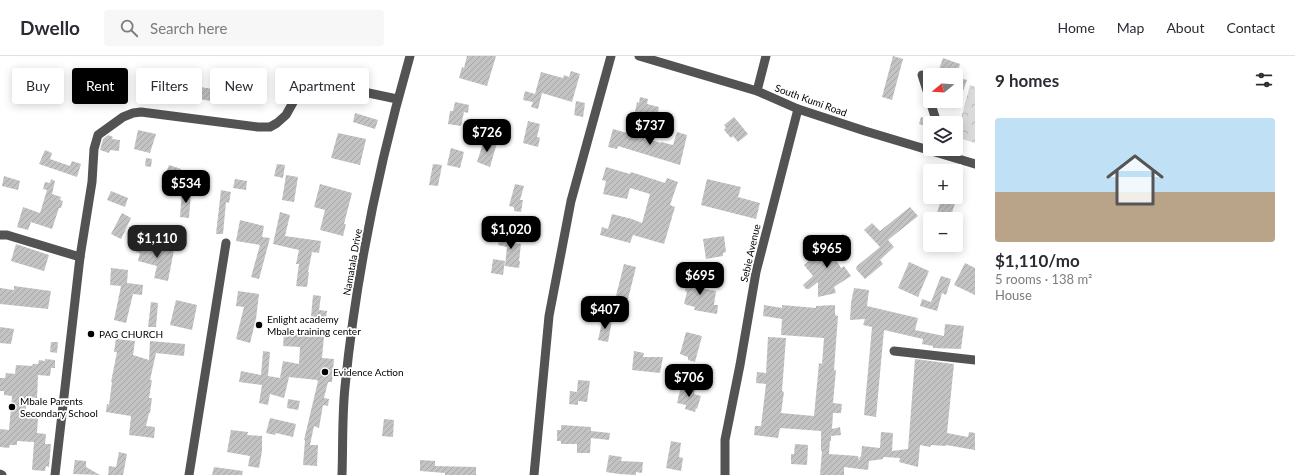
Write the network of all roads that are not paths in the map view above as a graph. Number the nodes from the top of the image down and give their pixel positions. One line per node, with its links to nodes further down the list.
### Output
1 (410, 56): 8 (street, Namatala Drive)
2 (611, 56): 21 (street)
3 (640, 56): 7 (street, South Kumi Road)
4 (766, 56): 7 (street)
5 (922, 75): 6 (street)
6 (923, 78)
7 (757, 92): 9 (street, South Kumi Road)
8 (398, 99): 15 (street); 20 (street, Namatala Drive)
9 (798, 109): 10 (street, South Kumi Road); 22 (street, Sebie Avenue)
10 (923, 146)
11 (956, 156): 12 (street, South Kumi Road)
12 (975, 164)
13 (0, 235): 15 (street)
14 (226, 243): 19 (street)
15 (80, 257): 18 (street)
16 (894, 351): 17 (street)
17 (975, 360)
18 (55, 475)
19 (189, 475)
20 (342, 475)
21 (534, 475)
22 (725, 475)

